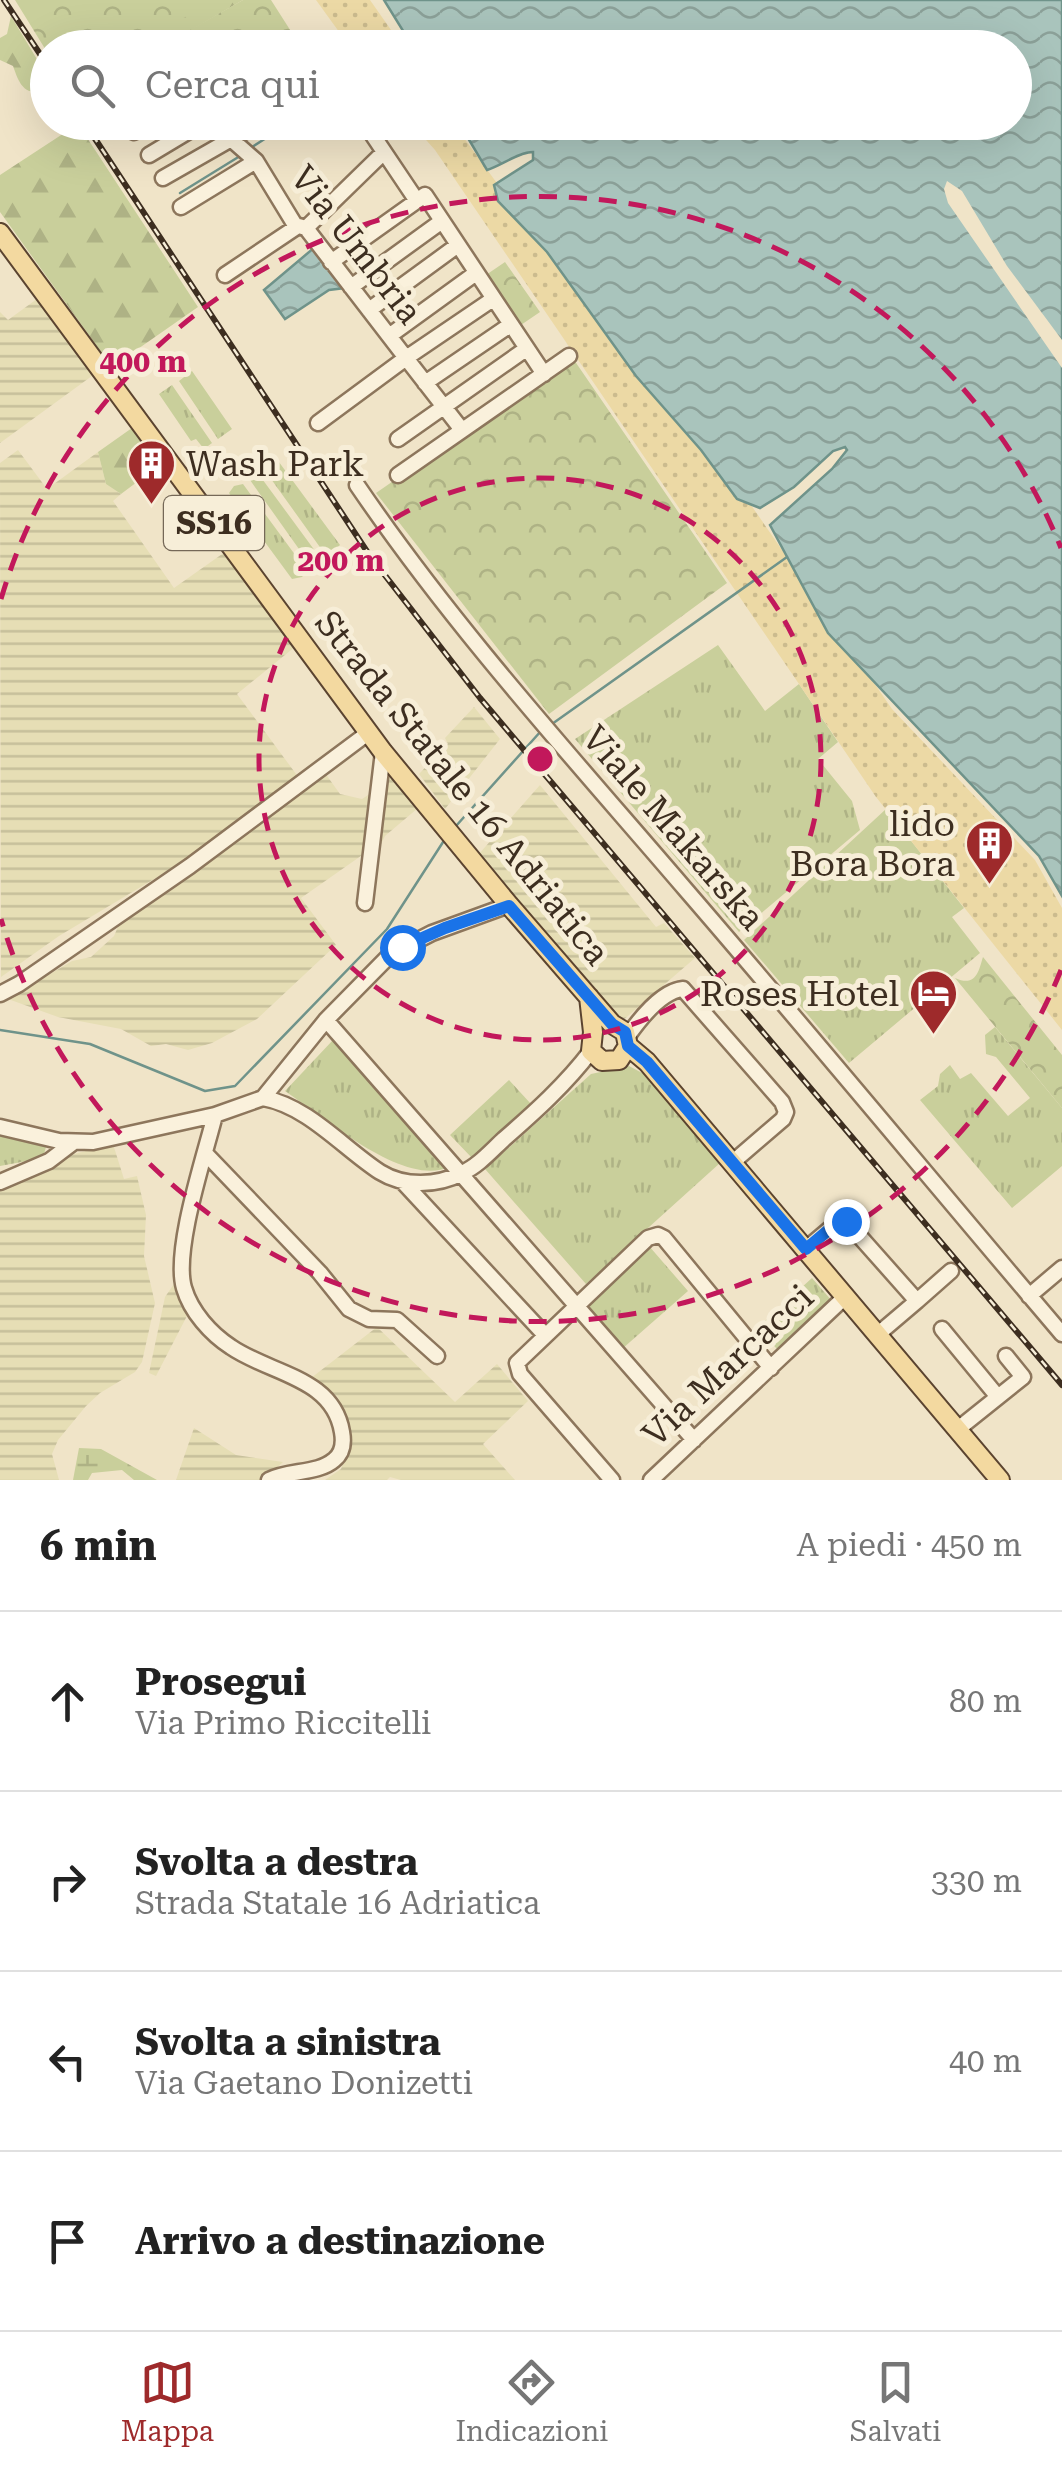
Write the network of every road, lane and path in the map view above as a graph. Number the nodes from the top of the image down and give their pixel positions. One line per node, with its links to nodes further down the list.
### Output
1 (175, 140): 6 (street)
2 (229, 140): 8 (street)
3 (232, 140): 7 (street, Via Umbria)
4 (376, 140): 5 (street)
5 (384, 152): 9 (street); 12 (street)
6 (149, 156)
7 (256, 161): 10 (street); 12 (street, Via Umbria)
8 (163, 178)
9 (417, 201): 11 (street); 15 (street)
10 (181, 207)
11 (442, 221): 14 (street); 18 (street)
12 (302, 227): 15 (street, Via Umbria); 17 (street)
13 (0, 233): 34 (main road, Strada Statale 16 Adriatica / SS16)
14 (458, 246): 16 (street); 20 (street)
15 (332, 262): 18 (street, Via Umbria)
16 (476, 273): 19 (street); 22 (street)
17 (225, 276)
18 (351, 287): 20 (street, Via Umbria)
19 (493, 299): 21 (street); 25 (street, Via Umbria)
20 (369, 310): 22 (street, Via Umbria)
21 (510, 325): 23 (street); 27 (street)
22 (389, 336): 25 (street, Via Umbria)
23 (526, 348): 26 (street); 28 (street)
24 (569, 356): 26 (street)
25 (406, 358): 27 (street); 29 (street, Via Umbria)
26 (544, 374): 30 (street)
27 (426, 383): 28 (street)
28 (443, 406): 30 (street); 31 (street)
29 (318, 423)
30 (462, 430): 32 (street)
31 (398, 438)
32 (398, 474)
33 (358, 485): 56 (street, Viale Makarska)
34 (368, 734): 35 (main road, Strada Statale 16 Adriatica / SS16); 38 (street)
35 (383, 752): 36 (street); 37 (main road, Strada Statale 16 Adriatica / SS16)
36 (365, 904)
37 (509, 906): 39 (main road, Strada Statale 16 Adriatica / SS16); 40 (street)
38 (0, 994)
39 (589, 996): 41 (main road, Strada Statale 16 Adriatica / SS16); 42 (main road, Strada Statale 16 Adriatica)
40 (326, 1020): 43 (street); 49 (street)
41 (622, 1039): 42 (main road); 42 (main road); 48 (main road, Strada Statale 16 Adriatica / SS16); 48 (street)
42 (596, 1048): 49 (street)
43 (263, 1098): 44 (street); 50 (street)
44 (215, 1115): 46 (street); 47 (street)
45 (0, 1128): 46 (street)
46 (74, 1142): 51 (street)
47 (206, 1154): 63 (street); 69 (street)
48 (733, 1162): 52 (main road, Strada Statale 16 Adriatica / SS16)
49 (462, 1174): 50 (street); 58 (street)
50 (402, 1181): 60 (street)
51 (0, 1182)
52 (806, 1249): 55 (main road, Strada Statale 16 Adriatica / SS16); 57 (street)
53 (1062, 1268): 56 (street)
54 (951, 1272): 57 (street)
55 (846, 1296): 62 (main road, Strada Statale 16 Adriatica / SS16); 65 (street, Via Marcacci)
56 (1029, 1296): 61 (street, Viale Makarska)
57 (917, 1301): 62 (street)
58 (577, 1304): 60 (street); 65 (street); 67 (street)
59 (942, 1330): 66 (street)
60 (544, 1334): 70 (street)
61 (1062, 1334)
62 (878, 1335): 68 (main road, Strada Statale 16 Adriatica / SS16)
63 (437, 1356)
64 (1006, 1356): 66 (street)
65 (770, 1368): 67 (street, Via Marcacci)
66 (998, 1397): 68 (street)
67 (694, 1440): 71 (street, Via Marcacci)
68 (962, 1440): 72 (main road, Strada Statale 16 Adriatica / SS16)
69 (268, 1480)
70 (612, 1480)
71 (651, 1480)
72 (1000, 1480)

